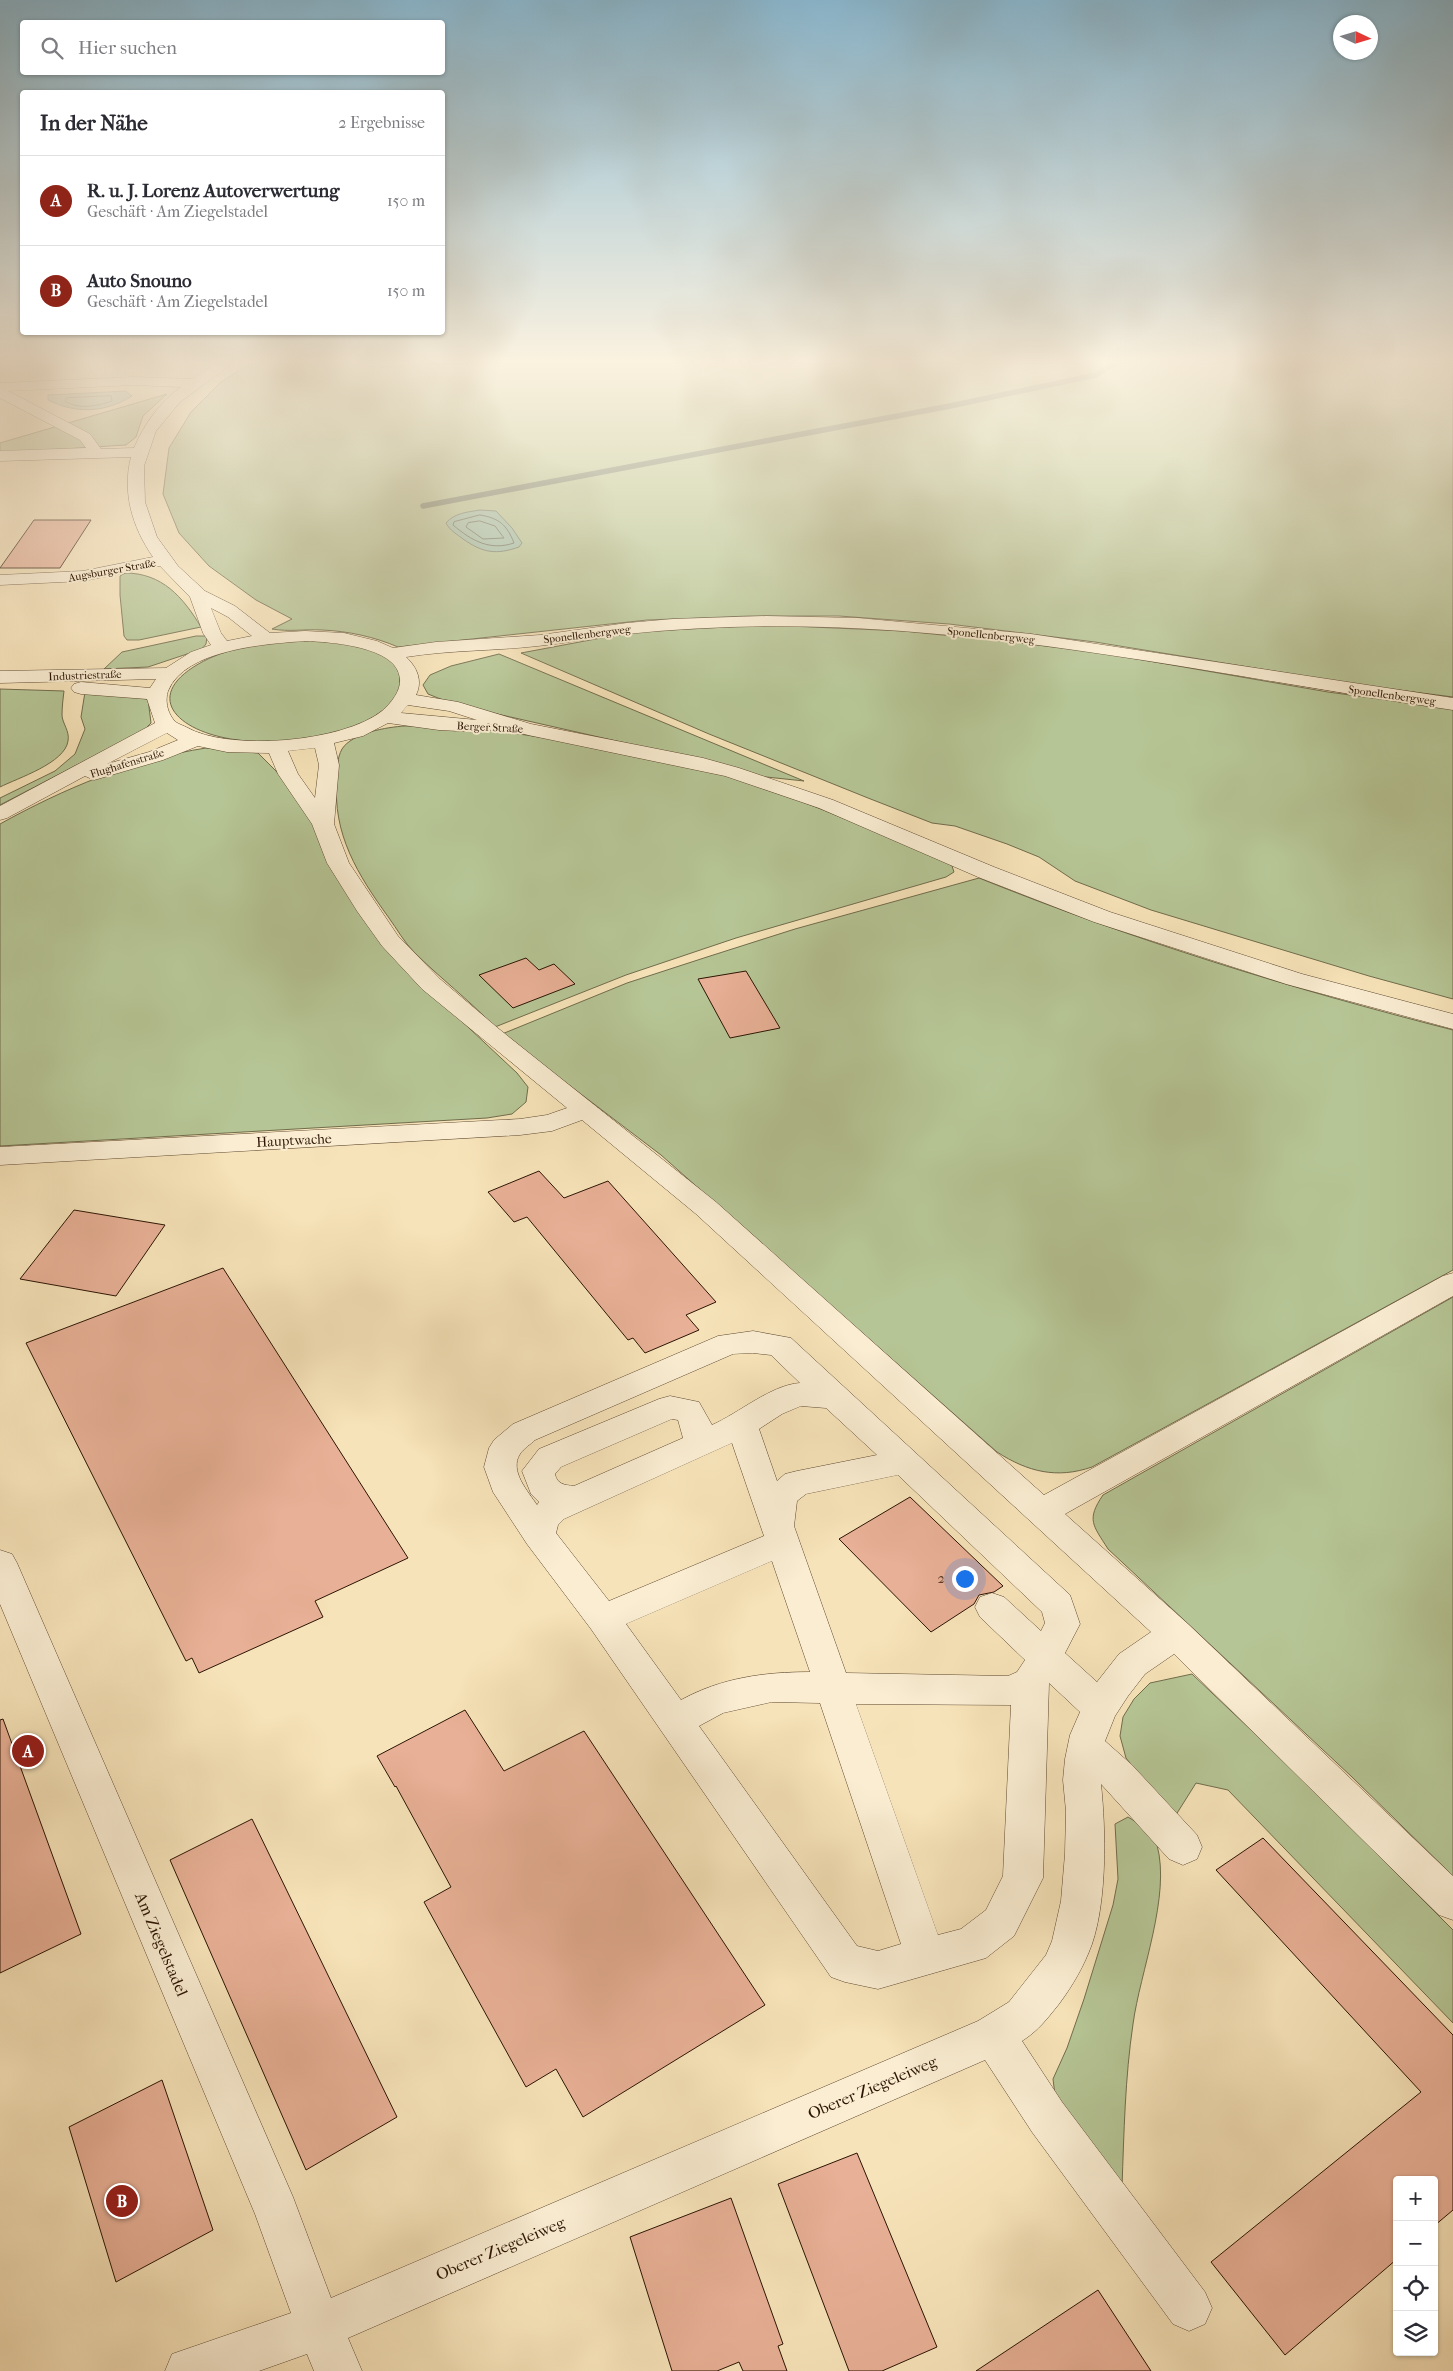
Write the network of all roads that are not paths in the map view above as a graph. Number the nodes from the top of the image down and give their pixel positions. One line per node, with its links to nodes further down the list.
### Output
1 (134, 474): 2 (street, Augsburger Straße)
2 (164, 560): 3 (street, Augsburger Straße); 4 (street, Augsburger Straße)
3 (0, 580)
4 (198, 595): 5 (street, Augsburger Straße); 7 (street, Augsburger Straße)
5 (265, 638): 7 (street); 8 (street)
6 (526, 642): 8 (street, Sponellenbergweg); 9 (street, Sponellenbergweg); 14 (street, Sponellenbergweg)
7 (222, 647): 10 (street)
8 (392, 654): 9 (street)
9 (425, 668): 13 (street)
10 (170, 674): 11 (street, Industriestraße); 12 (street)
11 (0, 678): 12 (street, Industriestraße)
12 (157, 694): 16 (street)
13 (405, 699): 15 (street); 17 (street, Berger Straße)
14 (1453, 704)
15 (386, 717): 17 (street, Berger Straße); 19 (street)
16 (167, 725): 18 (street); 21 (street, Flughafenstraße)
17 (528, 729): 24 (street)
18 (196, 739): 20 (street); 21 (street, Flughafenstraße)
19 (324, 742): 20 (street); 23 (street)
20 (277, 748): 23 (street)
21 (57, 784): 22 (street, Flughafenstraße)
22 (0, 814)
23 (323, 824): 25 (street)
24 (1453, 1022)
25 (585, 1110): 26 (street, Hauptwache); 33 (street)
26 (0, 1156)
27 (1453, 1283): 33 (street)
28 (835, 1397): 29 (street); 31 (street); 35 (street)
29 (742, 1425): 30 (street); 34 (street)
30 (700, 1444): 32 (street); 32 (street)
31 (905, 1462): 34 (street); 40 (street)
32 (575, 1499): 35 (street)
33 (1042, 1511): 39 (street)
34 (780, 1534): 38 (street); 41 (street)
35 (539, 1535): 38 (street)
36 (0, 1563): 50 (street, Am Ziegelstadel)
37 (992, 1607): 40 (street)
38 (602, 1619): 43 (street)
39 (1176, 1634): 42 (street, Oberer Ziegeleiweg); 46 (street)
40 (1038, 1670): 41 (street); 42 (street); 47 (street)
41 (833, 1687): 43 (street); 47 (street)
42 (1100, 1708): 44 (street, Oberer Ziegeleiweg)
43 (674, 1722): 47 (street)
44 (1086, 1747): 45 (street); 48 (street, Oberer Ziegeleiweg)
45 (1183, 1847)
46 (1453, 1902)
47 (926, 1957)
48 (993, 2035): 49 (street); 50 (street, Oberer Ziegeleiweg)
49 (1190, 2308)
50 (319, 2327): 51 (street); 52 (street, Am Ziegelstadel)
51 (189, 2371)
52 (338, 2371)

